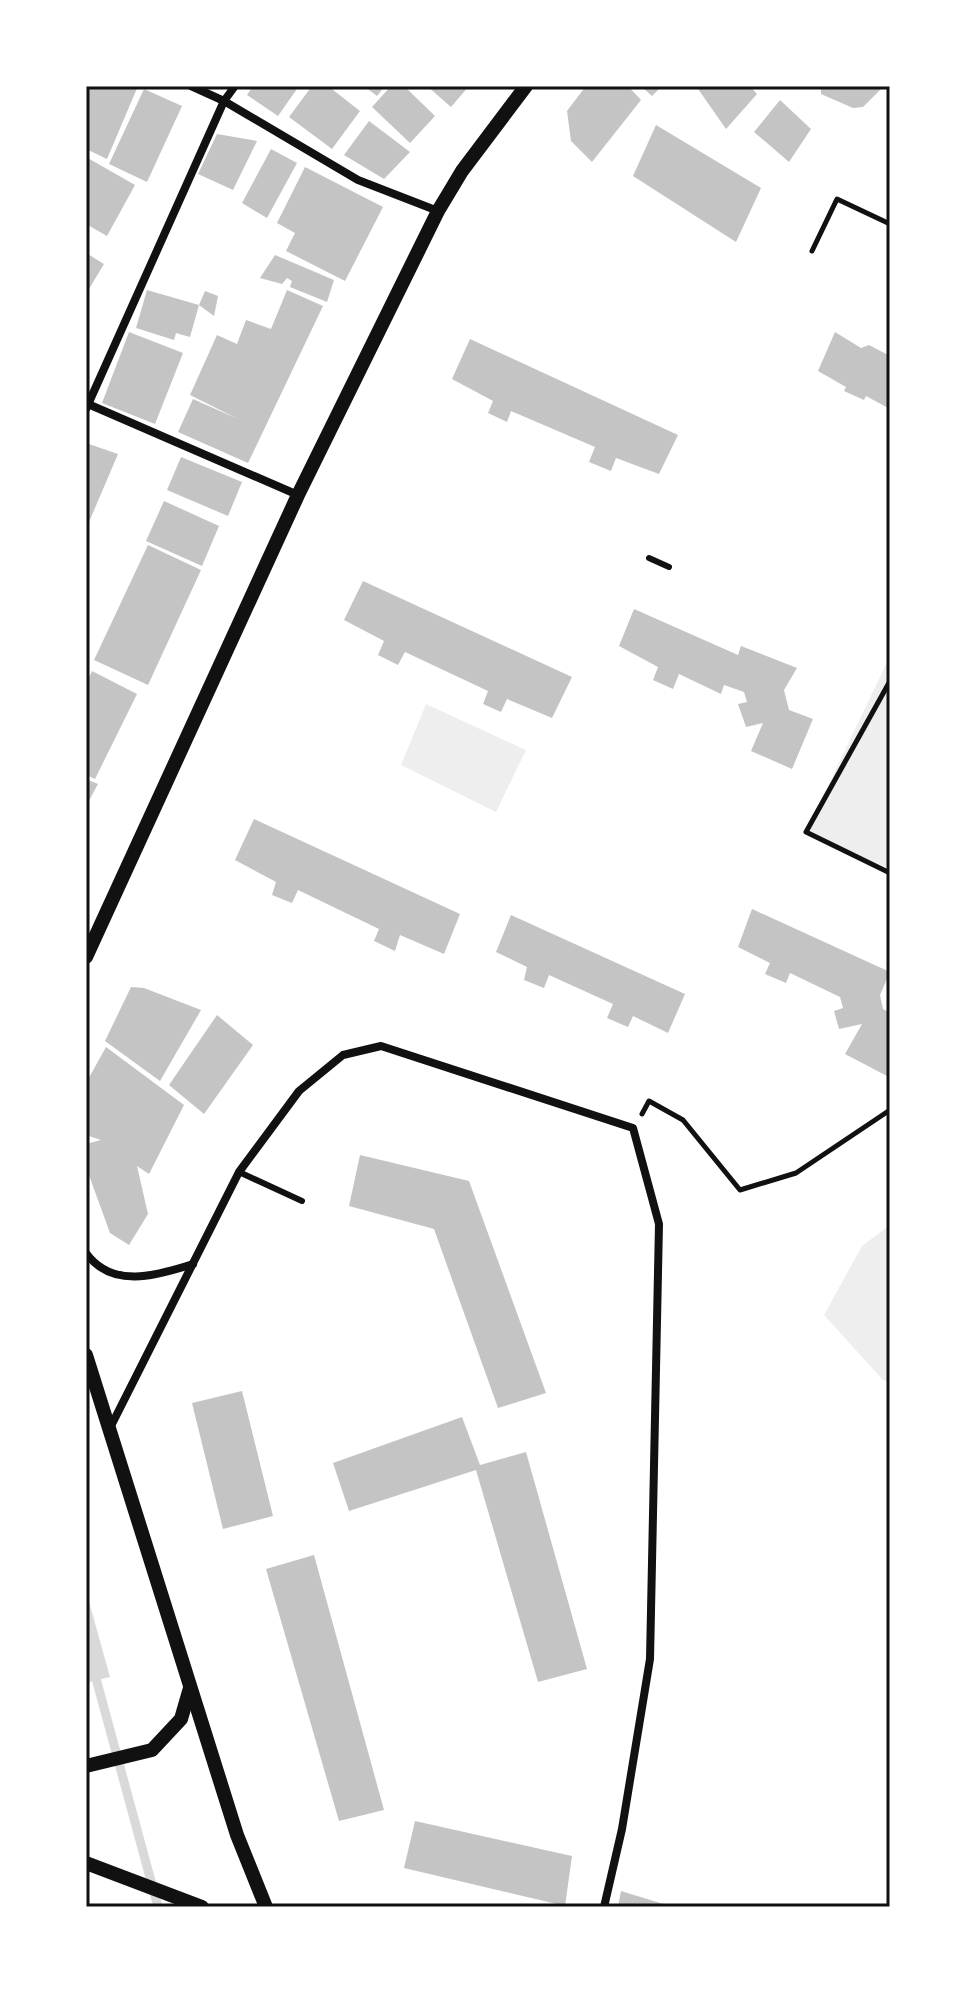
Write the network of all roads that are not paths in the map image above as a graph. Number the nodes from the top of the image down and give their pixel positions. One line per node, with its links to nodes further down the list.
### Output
1 (191, 86): 4 (street)
2 (235, 86): 4 (street)
3 (526, 86): 5 (street)
4 (224, 101): 5 (street); 6 (street)
5 (438, 211): 7 (street)
6 (87, 407): 7 (street)
7 (298, 495): 10 (street)
8 (649, 558): 9 (lane)
9 (669, 567)
10 (86, 957)
11 (239, 1172): 12 (lane); 14 (street); 22 (street)
12 (302, 1201)
13 (86, 1253): 14 (street)
14 (193, 1264): 16 (street)
15 (86, 1355): 16 (street)
16 (110, 1430): 17 (street)
17 (191, 1687): 18 (street); 21 (street)
18 (87, 1764)
19 (86, 1863): 20 (street)
20 (202, 1907)
21 (266, 1907)
22 (604, 1907)

